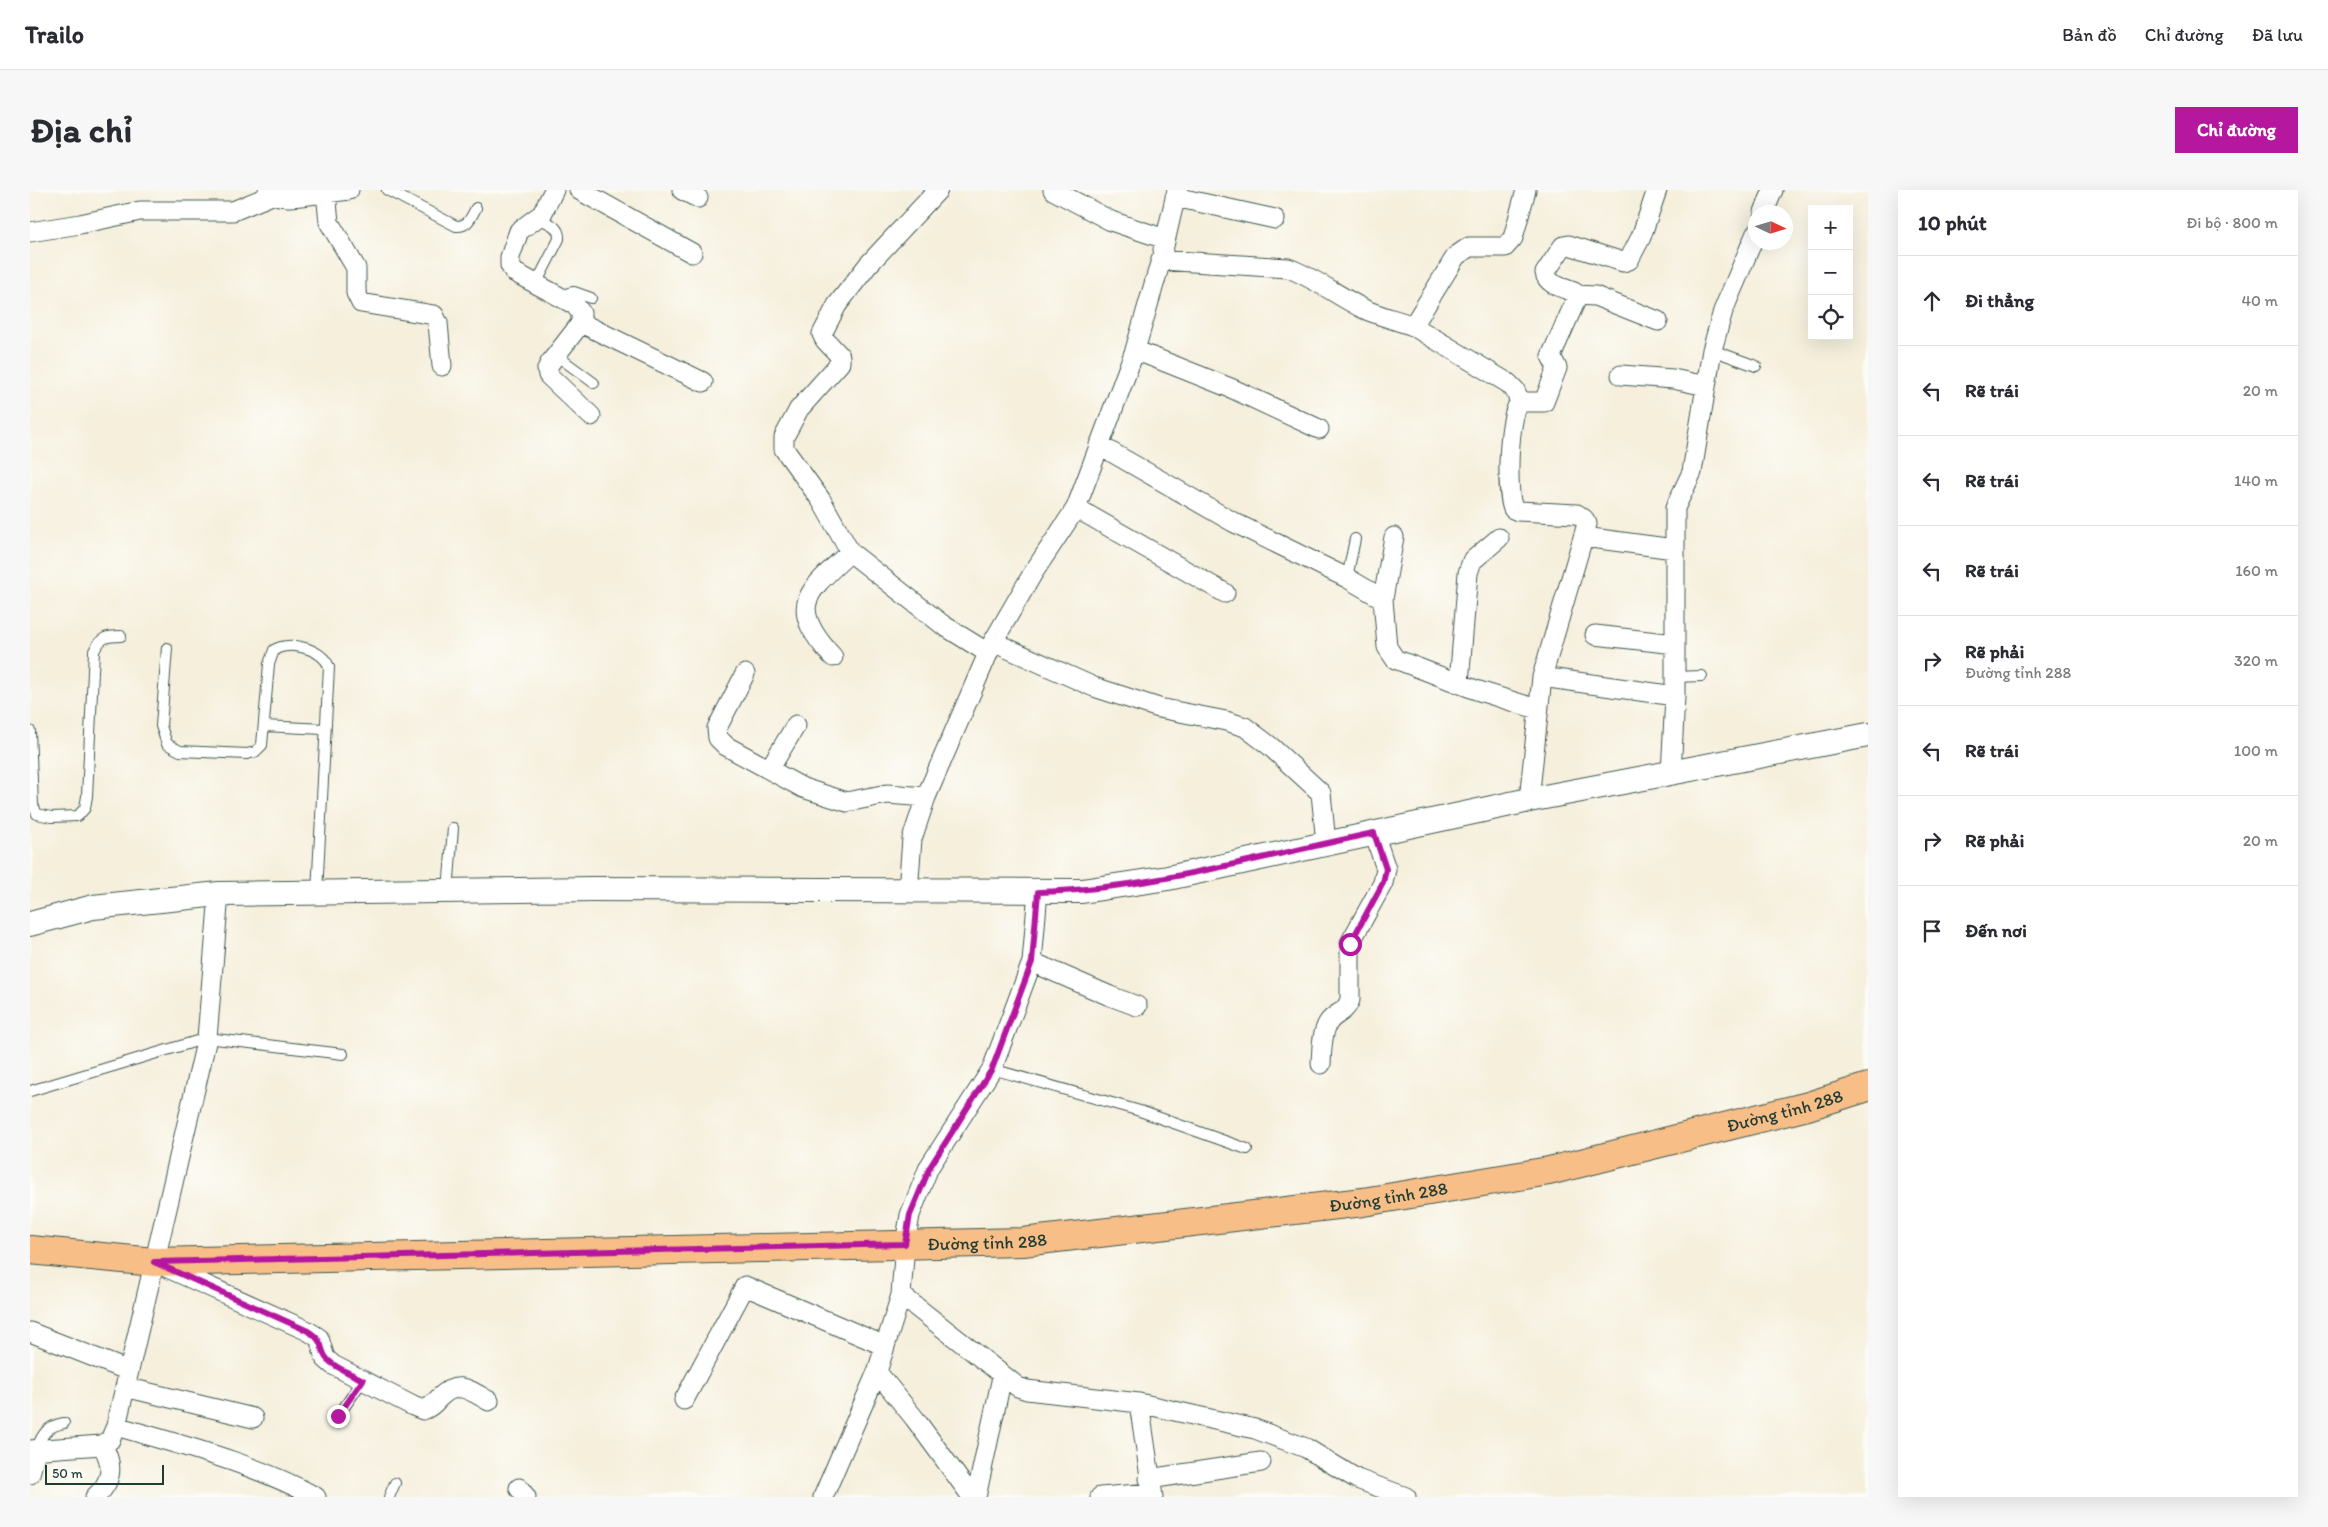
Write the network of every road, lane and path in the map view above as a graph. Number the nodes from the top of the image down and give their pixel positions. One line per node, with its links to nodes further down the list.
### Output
1 (349, 190): 11 (street)
2 (387, 190): 14 (lane)
3 (554, 190): 15 (street)
4 (579, 190): 20 (street)
5 (938, 190): 48 (street)
6 (1054, 190): 18 (street)
7 (1526, 190): 28 (street)
8 (1657, 190): 23 (street)
9 (1773, 190): 13 (street)
10 (270, 192): 11 (street); 17 (street)
11 (326, 193): 32 (street)
12 (1176, 193): 16 (street); 18 (street)
13 (1767, 205)
14 (476, 208)
15 (536, 217): 22 (lane); 22 (street)
16 (1275, 220)
17 (30, 232)
18 (1165, 239): 21 (street)
19 (1749, 250): 30 (street)
20 (692, 253)
21 (1161, 260): 28 (street); 29 (street)
22 (536, 284): 25 (street)
23 (1576, 295): 26 (street); 38 (street)
24 (591, 298): 25 (lane)
25 (564, 299): 27 (street)
26 (1658, 321)
27 (581, 323): 31 (street); 35 (street)
28 (1413, 326): 38 (street)
29 (1135, 350): 40 (street); 41 (street)
30 (1712, 350): 33 (lane); 37 (street)
31 (556, 355): 36 (lane); 39 (street)
32 (442, 366)
33 (1756, 366)
34 (1621, 375): 37 (street)
35 (703, 382)
36 (594, 383)
37 (1706, 386): 47 (street)
38 (1520, 402): 44 (street)
39 (591, 416)
40 (1318, 429)
41 (1099, 445): 42 (street); 49 (street)
42 (1076, 508): 50 (street); 56 (street)
43 (1394, 537): 51 (street)
44 (1584, 537): 47 (street); 60 (street)
45 (1499, 538): 61 (street)
46 (1354, 539): 49 (lane)
47 (1674, 549): 54 (street)
48 (850, 552): 56 (street); 57 (street)
49 (1347, 578): 51 (street)
50 (1225, 593)
51 (1383, 599): 61 (street)
52 (121, 636): 67 (lane)
53 (1595, 636): 54 (street)
54 (1674, 644): 62 (street)
55 (167, 648): 65 (lane)
56 (991, 648): 71 (street); 75 (street)
57 (833, 657)
58 (745, 674): 69 (street)
59 (1702, 676): 62 (lane)
60 (1542, 677): 62 (street); 63 (street)
61 (1459, 683): 63 (street)
62 (1674, 686): 70 (street)
63 (1537, 709): 72 (street)
64 (796, 725): 69 (street)
65 (264, 726): 66 (lane); 66 (lane)
66 (324, 729): 77 (lane)
67 (30, 731)
68 (1868, 735): 70 (street)
69 (770, 768): 71 (street)
70 (1671, 774): 72 (street)
71 (926, 797): 76 (street)
72 (1529, 800): 74 (street)
73 (453, 828): 78 (lane)
74 (1374, 833): 75 (street); 86 (street)
75 (1326, 843): 79 (street)
76 (908, 891): 78 (street); 79 (street)
77 (317, 892): 78 (street); 80 (street)
78 (448, 892)
79 (1038, 892): 82 (street)
80 (219, 894): 81 (street); 84 (street)
81 (30, 924)
82 (1032, 962): 83 (street); 87 (street)
83 (1137, 1006)
84 (207, 1038): 85 (lane); 89 (lane); 93 (street)
85 (343, 1054)
86 (1321, 1064)
87 (992, 1069): 90 (lane); 91 (street)
88 (1868, 1087): 91 (main road, Đường tỉnh 288)
89 (30, 1091)
90 (1247, 1149)
91 (905, 1244): 93 (main road, Đường tỉnh 288); 94 (street)
92 (30, 1250): 93 (main road, Đường tỉnh 288)
93 (154, 1262): 99 (street); 100 (street)
94 (901, 1295): 96 (street); 98 (street)
95 (30, 1332): 99 (street)
96 (885, 1346): 97 (street); 101 (street)
97 (877, 1372): 117 (street); 118 (street)
98 (1002, 1376): 103 (street); 119 (street)
99 (127, 1379): 105 (street); 107 (street)
100 (363, 1380): 102 (street); 104 (lane)
101 (684, 1400)
102 (489, 1401)
103 (1139, 1403): 113 (street); 121 (street)
104 (338, 1416)
105 (253, 1418)
106 (64, 1423): 109 (lane)
107 (116, 1426): 108 (street); 115 (street)
108 (102, 1445): 109 (street); 114 (street)
109 (33, 1450): 111 (street)
110 (1261, 1462): 113 (street)
111 (30, 1474)
112 (395, 1483): 116 (lane)
113 (1151, 1490): 120 (street)
114 (95, 1497)
115 (316, 1497)
116 (389, 1497)
117 (823, 1497)
118 (972, 1497)
119 (976, 1497)
120 (1100, 1497)
121 (1406, 1497)

